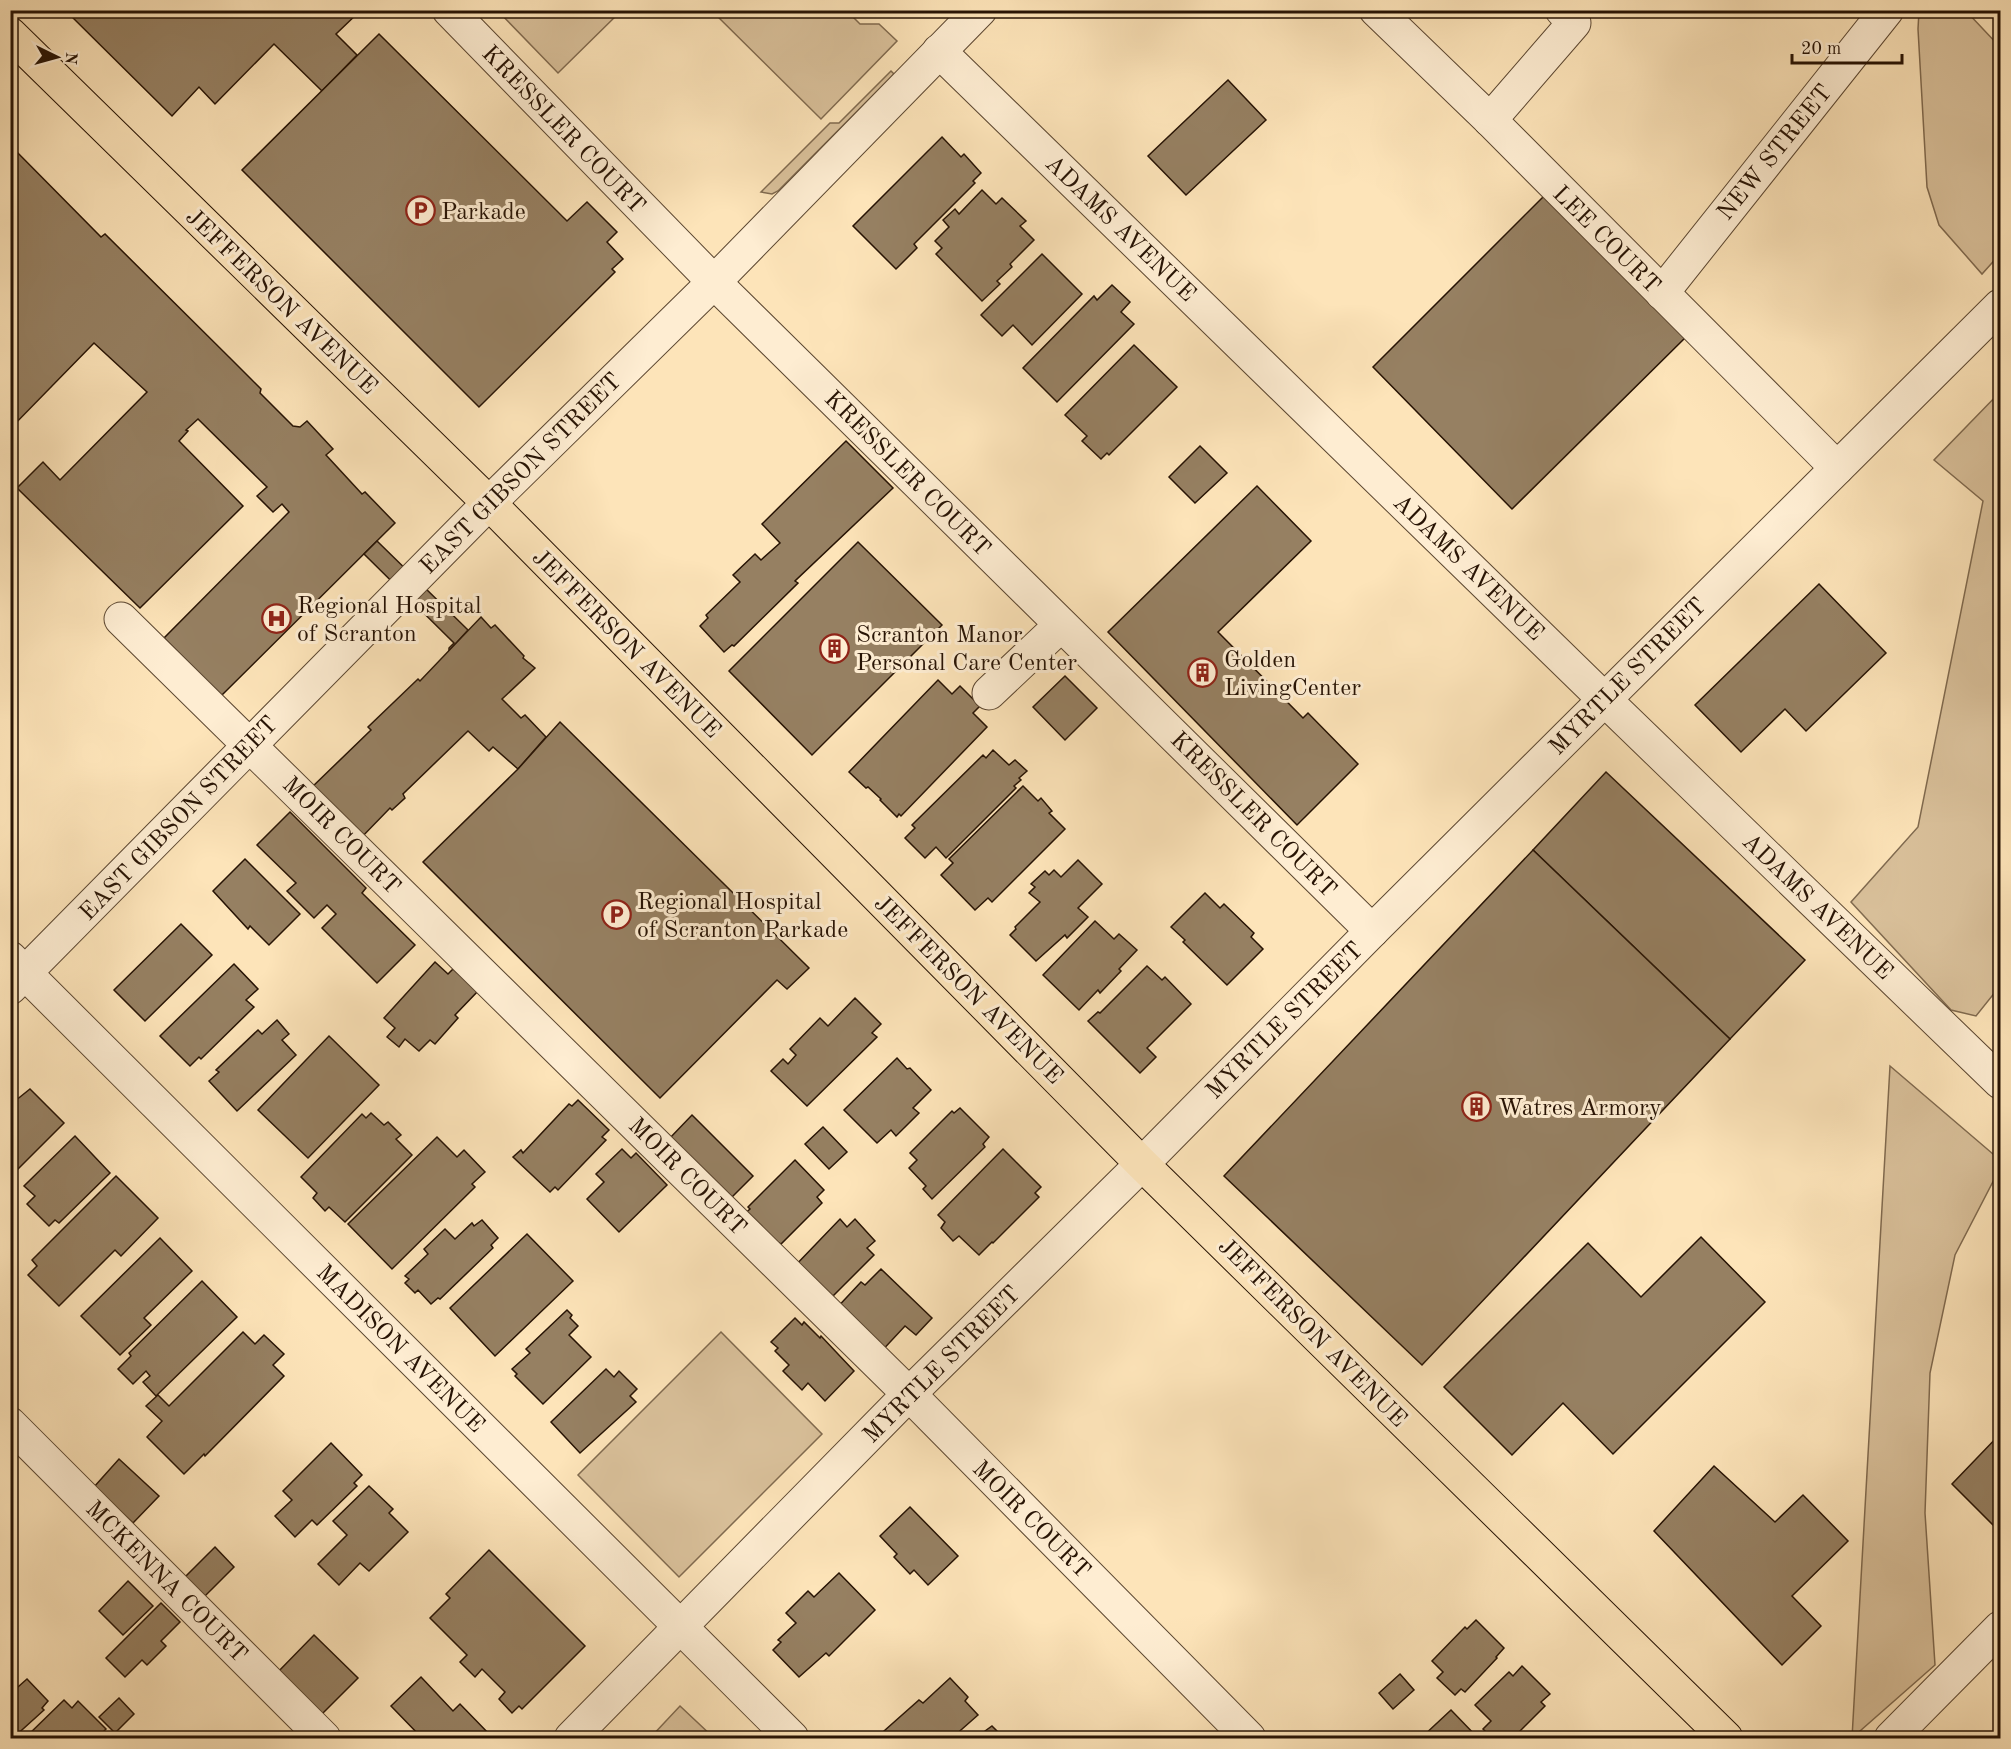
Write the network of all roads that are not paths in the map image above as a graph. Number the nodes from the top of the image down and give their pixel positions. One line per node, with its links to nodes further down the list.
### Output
1 (448, 10): 9 (street, KRESSLER COURT)
2 (980, 10): 7 (street, EAST GIBSON STREET)
3 (1376, 10): 8 (street, LEE COURT)
4 (1563, 10): 8 (street)
5 (1887, 10): 10 (street, NEW STREET)
6 (10, 34): 13 (main road, JEFFERSON AVENUE)
7 (939, 51): 9 (street, EAST GIBSON STREET); 17 (street, ADAMS AVENUE)
8 (1490, 120): 10 (street, LEE COURT)
9 (714, 282): 13 (street, EAST GIBSON STREET); 15 (street, KRESSLER COURT)
10 (1662, 293): 12 (street, LEE COURT)
11 (2001, 306): 12 (street, MYRTLE STREET)
12 (1837, 468): 17 (street, MYRTLE STREET)
13 (489, 503): 18 (street, EAST GIBSON STREET); 22 (main road, JEFFERSON AVENUE)
14 (121, 619): 18 (street, MOIR COURT)
15 (1061, 625): 16 (street); 19 (street, KRESSLER COURT)
16 (989, 693)
17 (1604, 699): 19 (street, MYRTLE STREET); 21 (street, ADAMS AVENUE)
18 (250, 744): 20 (street, EAST GIBSON STREET); 23 (street, MOIR COURT)
19 (1372, 931): 22 (street, MYRTLE STREET)
20 (16, 973): 25 (street, MADISON AVENUE)
21 (2001, 1082)
22 (1142, 1164): 23 (street, MYRTLE STREET); 31 (main road, JEFFERSON AVENUE)
23 (909, 1394): 25 (street, MYRTLE STREET); 30 (street, MOIR COURT)
24 (10, 1424): 27 (street, MCKENNA COURT)
25 (681, 1628): 28 (street, MYRTLE STREET); 29 (street, MADISON AVENUE)
26 (2001, 1628): 32 (street)
27 (324, 1738)
28 (571, 1738)
29 (792, 1738)
30 (1249, 1738)
31 (1726, 1738)
32 (1892, 1738)

